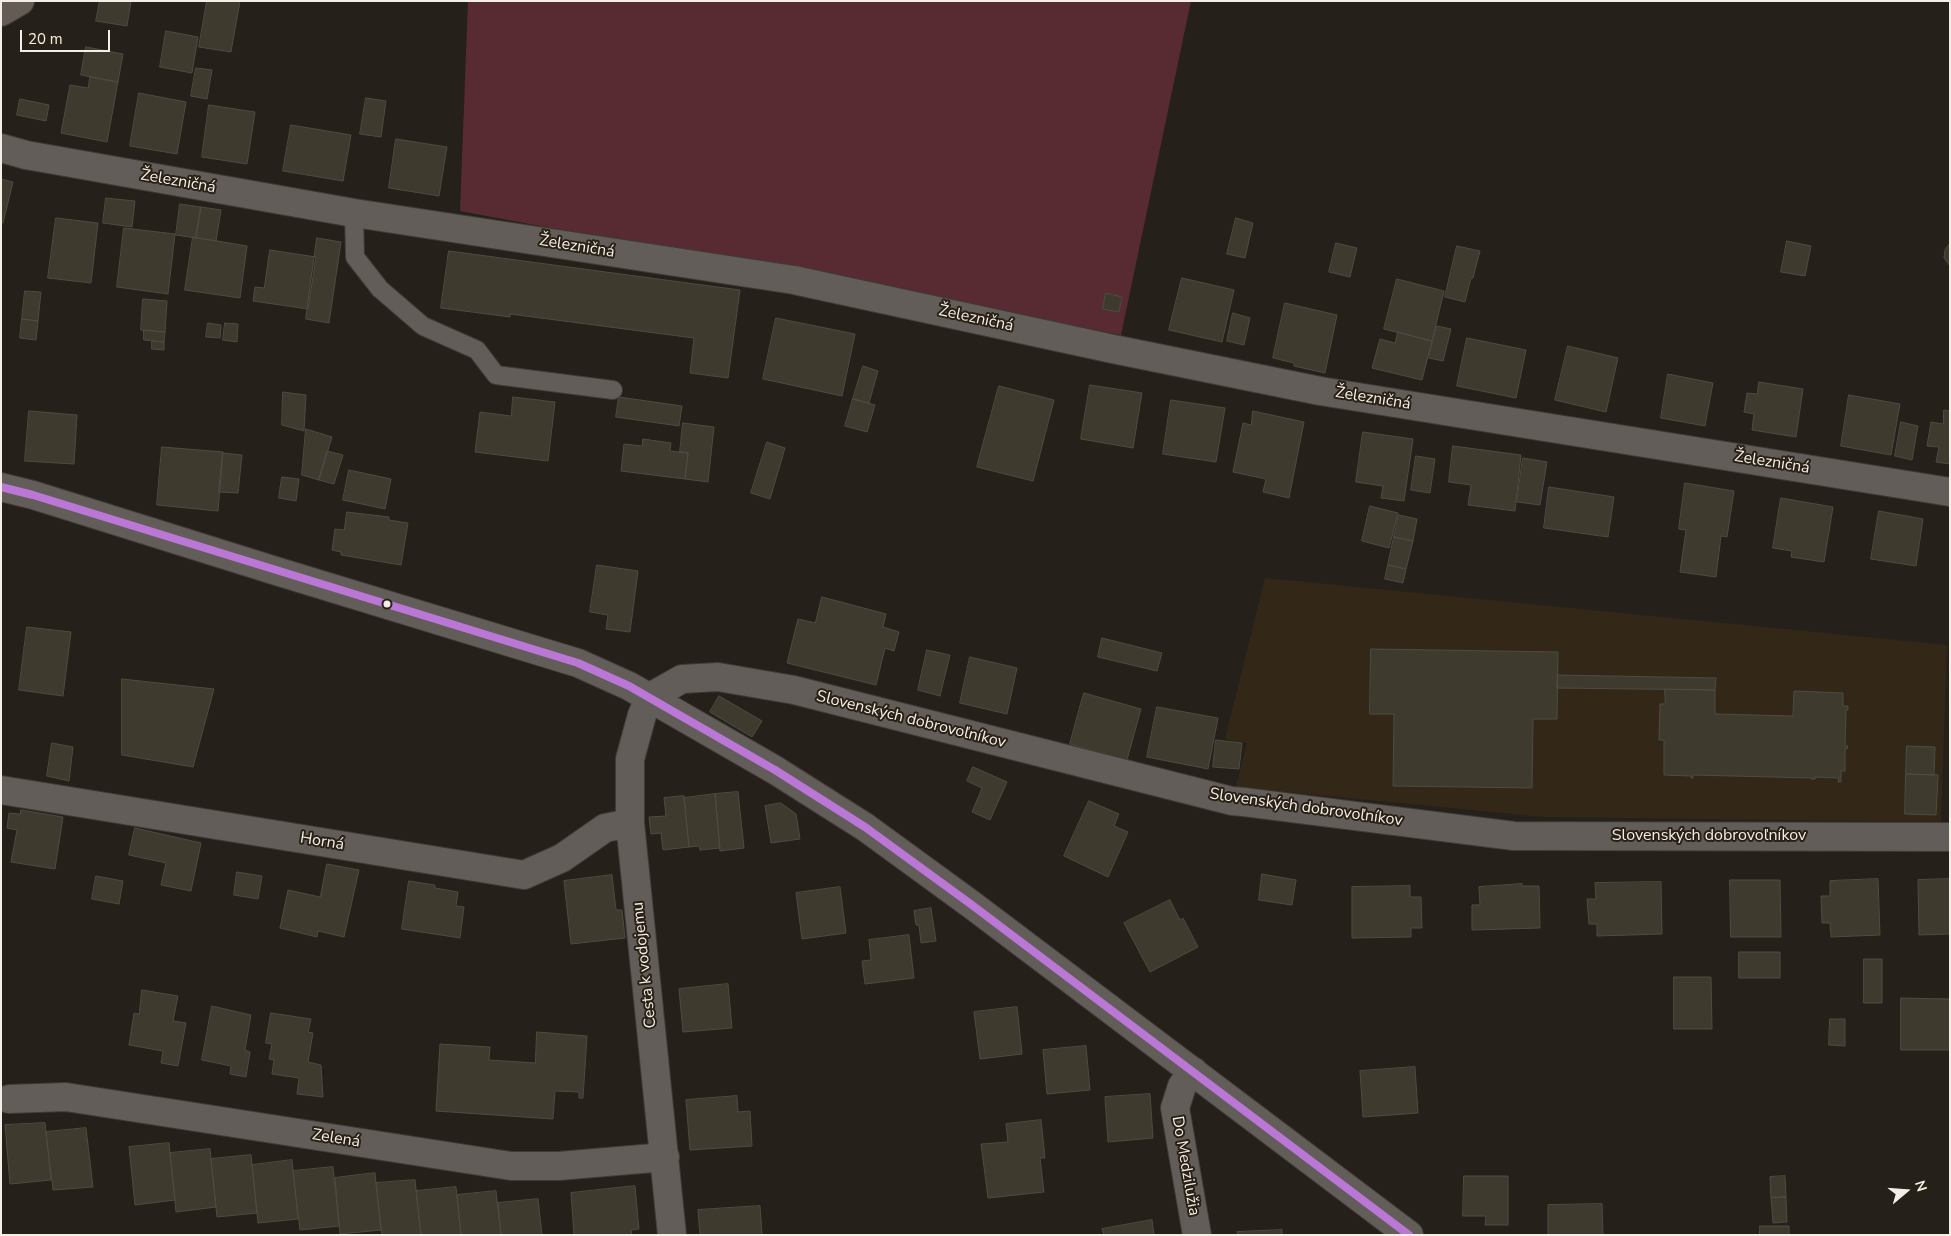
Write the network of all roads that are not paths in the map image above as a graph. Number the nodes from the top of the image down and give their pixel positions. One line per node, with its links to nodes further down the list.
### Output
1 (20, 1): 2 (main road)
2 (1, 12)
3 (1, 148): 4 (street, Železničná)
4 (354, 213): 5 (lane); 7 (street, Železničná)
5 (613, 390)
6 (1, 487): 8 (street)
7 (1950, 492)
8 (650, 698): 10 (street, Cesta k vodojemu); 11 (street, Slovenských dobrovoľníkov); 12 (street)
9 (1, 790): 10 (street, Horná)
10 (630, 823): 14 (street, Cesta k vodojemu)
11 (1950, 837)
12 (1192, 1071): 16 (street, Do Medzilužia); 17 (street)
13 (9, 1099): 14 (street, Zelená)
14 (665, 1157): 15 (street, Cesta k vodojemu)
15 (672, 1235)
16 (1197, 1235)
17 (1409, 1235)

